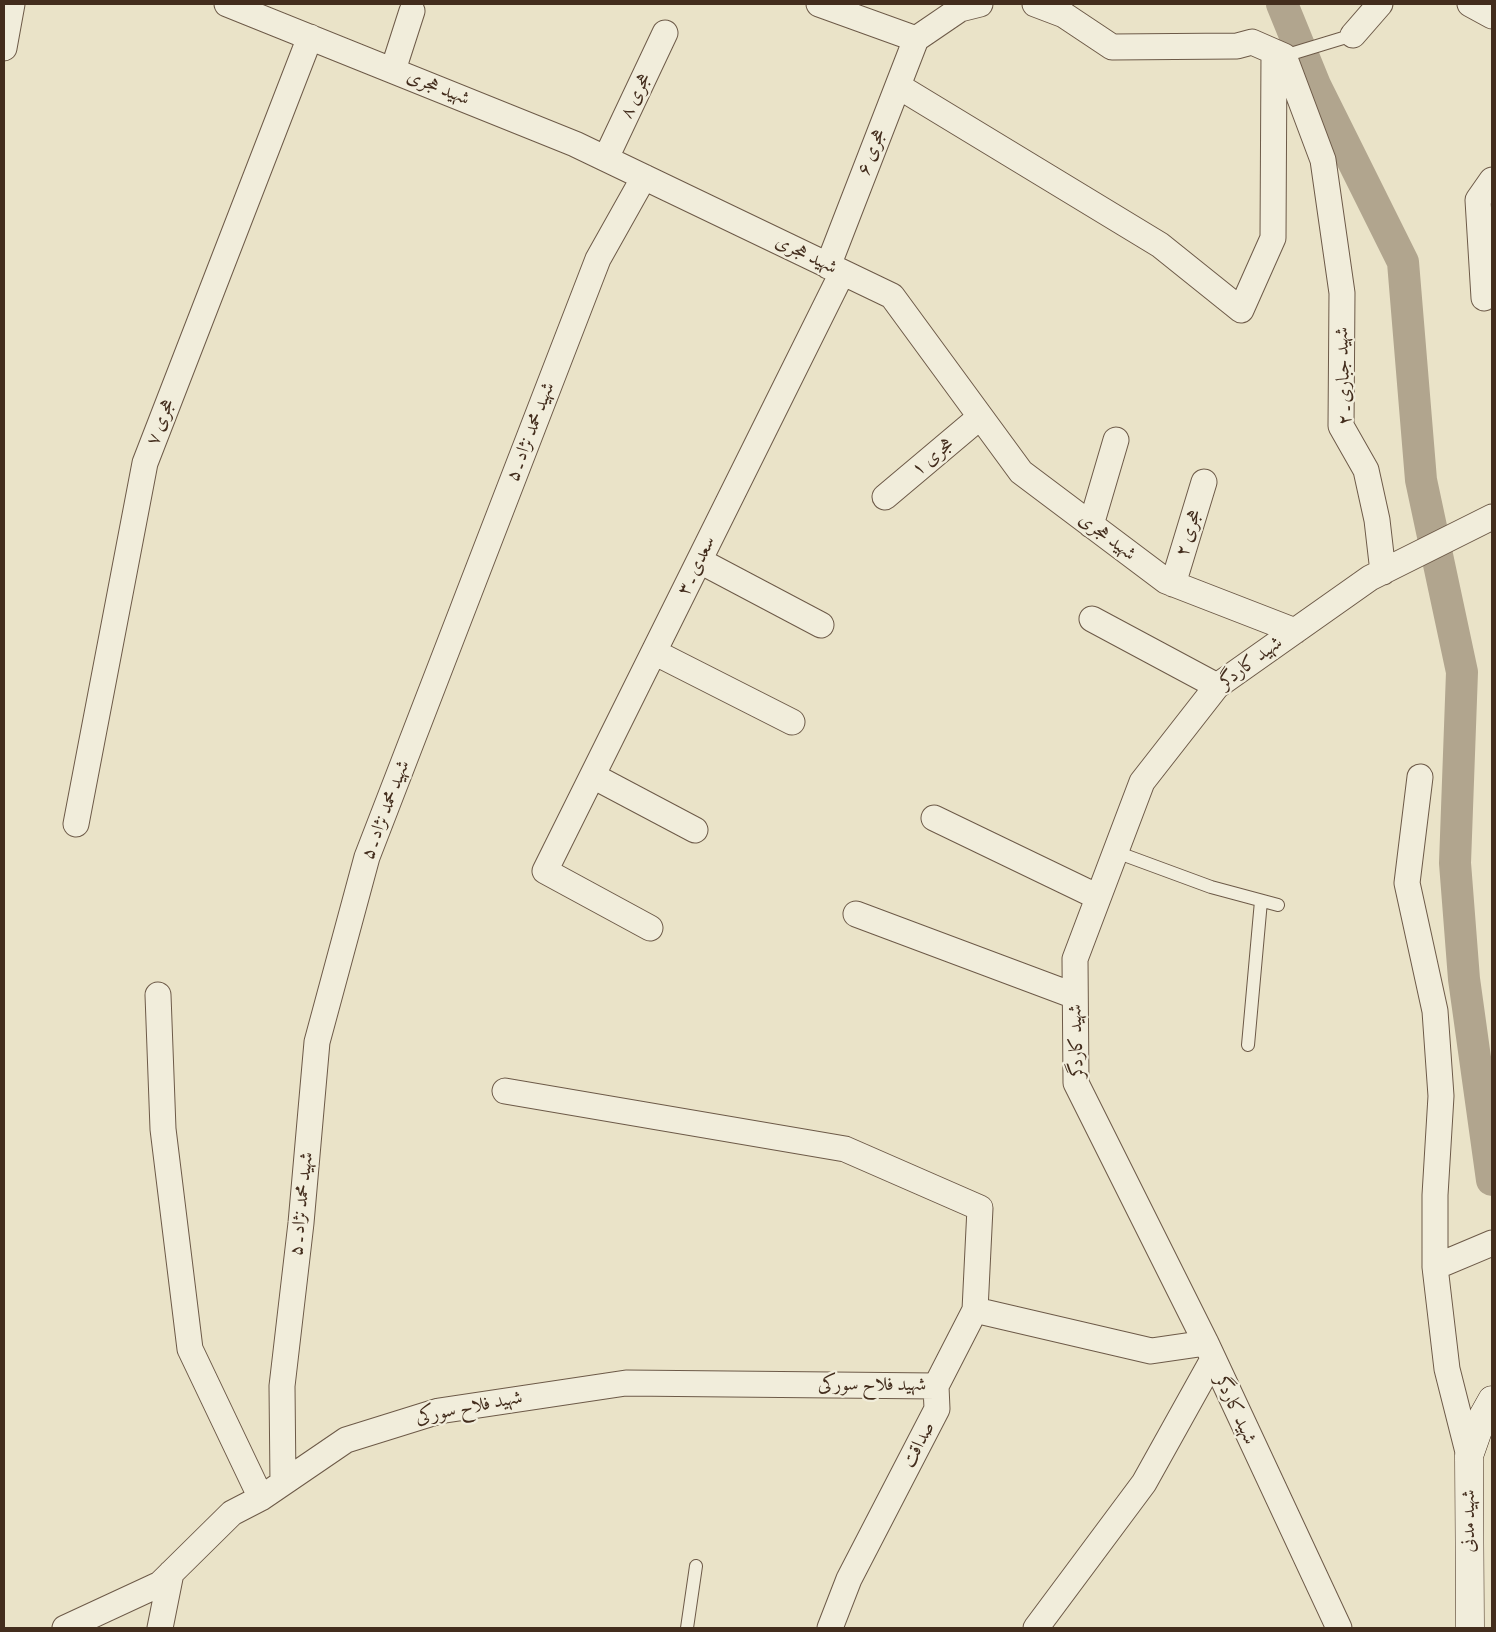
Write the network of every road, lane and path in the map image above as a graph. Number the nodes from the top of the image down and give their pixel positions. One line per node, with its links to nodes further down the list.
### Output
1 (12, 4): 12 (street)
2 (227, 4): 10 (street, شهید هجری)
3 (819, 4): 11 (street)
4 (980, 4): 11 (street)
5 (1035, 4): 13 (street)
6 (1380, 4): 9 (street)
7 (412, 11): 14 (street)
8 (665, 33): 16 (street, هجری ۸)
9 (1353, 35): 13 (lane)
10 (310, 37): 14 (street, شهید هجری); 39 (street, هجری ۷)
11 (916, 39): 15 (street, هجری ۶)
12 (4, 48)
13 (1279, 54): 15 (street); 28 (street, شهید جباری ـ ۲)
14 (393, 70): 16 (street, شهید هجری)
15 (898, 86): 19 (street, هجری ۶)
16 (606, 158): 17 (street, شهید هجری)
17 (644, 177): 19 (street, شهید هجری); 58 (street, شهید محمد نژاد ـ ۵)
18 (1492, 180): 20 (street)
19 (835, 269): 21 (street, شهید هجری); 27 (street, سعدی ـ ۳)
20 (1484, 298)
21 (980, 417): 24 (street, هجری ۱); 26 (street, شهید هجری)
22 (1116, 440): 26 (street)
23 (1204, 482): 29 (street, هجری ۲)
24 (885, 497)
25 (1492, 517): 28 (street, شهید کاردگر)
26 (1091, 525): 29 (street, شهید هجری)
27 (700, 560): 31 (street); 33 (street, سعدی ـ ۳)
28 (1392, 567): 32 (street, شهید کاردگر)
29 (1173, 584): 32 (street, شهید هجری)
30 (1092, 619): 34 (street)
31 (821, 625)
32 (1295, 631): 34 (street, شهید کاردگر)
33 (654, 652): 35 (street); 36 (street, سعدی ـ ۳)
34 (1217, 686): 41 (street, شهید کاردگر)
35 (792, 722)
36 (593, 776): 40 (street); 46 (street, سعدی ـ ۳)
37 (1420, 777): 52 (street)
38 (934, 818): 42 (street)
39 (76, 824)
40 (695, 830)
41 (1116, 852): 42 (street, شهید کاردگر); 43 (lane)
42 (1098, 897): 48 (street, شهید کاردگر)
43 (1261, 901): 44 (lane); 49 (lane)
44 (1278, 906)
45 (856, 914): 48 (street)
46 (650, 928)
47 (158, 995): 59 (street)
48 (1075, 996): 54 (street, شهید کاردگر)
49 (1248, 1045)
50 (505, 1091): 53 (street)
51 (1483, 1247): 52 (street)
52 (1435, 1267): 57 (street)
53 (975, 1310): 54 (street); 55 (street, صداقت)
54 (1209, 1352): 66 (street); 67 (street, شهید کاردگر)
55 (936, 1386): 58 (street, شهید فلاح سورکی); 65 (street, صداقت)
56 (1488, 1408): 57 (street, شهید مدنی)
57 (1469, 1456): 68 (street, شهید مدنی)
58 (283, 1483): 59 (street, شهید فلاح سورکی)
59 (261, 1498): 61 (street, شهید فلاح سورکی)
60 (696, 1566): 64 (lane)
61 (171, 1573): 62 (street, شهید فلاح سورکی); 63 (street)
62 (65, 1628)
63 (160, 1628)
64 (687, 1628)
65 (830, 1628)
66 (1036, 1628)
67 (1339, 1628)
68 (1470, 1628)

